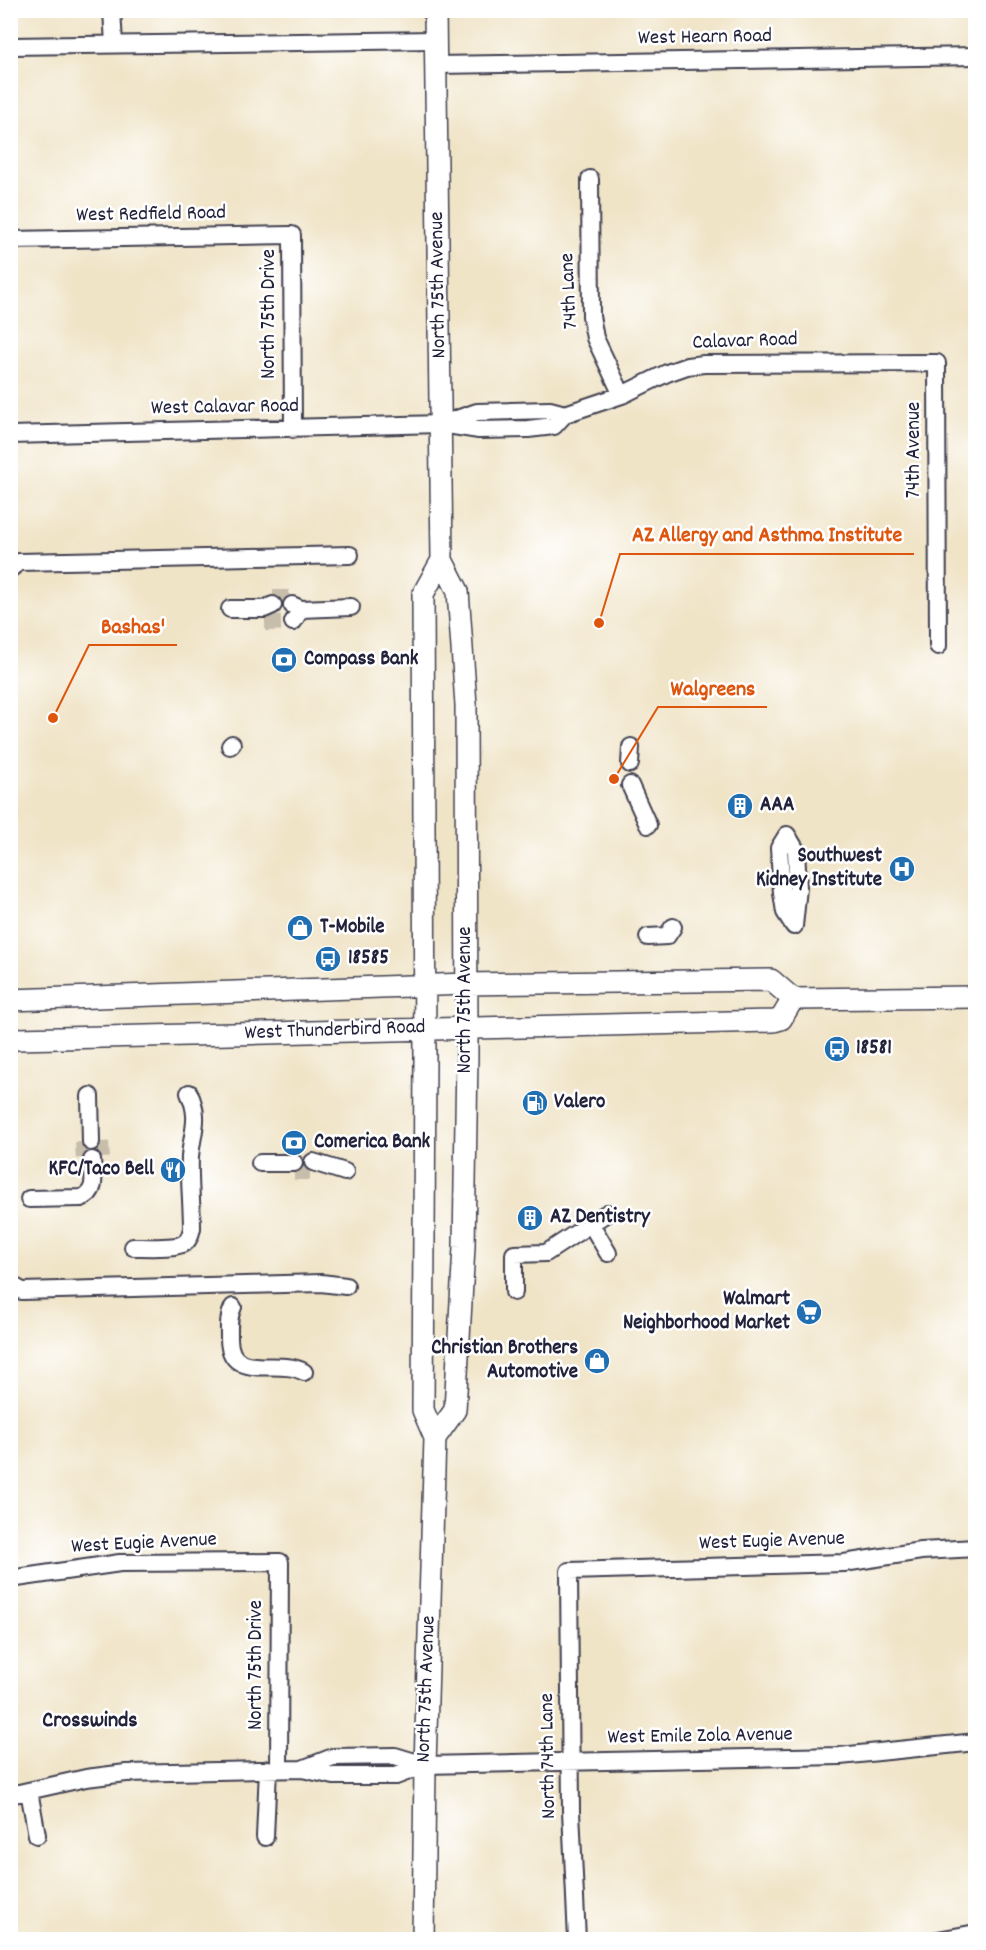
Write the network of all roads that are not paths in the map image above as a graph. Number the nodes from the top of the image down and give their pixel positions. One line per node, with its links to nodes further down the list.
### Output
1 (112, 10): 4 (street)
2 (435, 10): 3 (main road, North 75th Avenue)
3 (435, 40): 4 (street); 7 (main road, North 75th Avenue)
4 (114, 44): 5 (street)
5 (10, 46)
6 (975, 56): 7 (street, West Hearn Road)
7 (435, 65): 15 (main road, North 75th Avenue)
8 (590, 179): 12 (street, 74th Lane)
9 (292, 235): 10 (street, West Redfield Road); 16 (street, North 75th Drive)
10 (10, 240)
11 (937, 363): 12 (street, Calavar Road); 26 (street, 74th Avenue)
12 (622, 395): 14 (street, Calavar Road)
13 (518, 411): 14 (street, Calavar Road); 15 (street, Calavar Road); 17 (street)
14 (565, 414): 17 (street, Calavar Road)
15 (441, 424): 16 (street, West Calavar Road); 17 (street, Calavar Road); 20 (main road, North 75th Avenue)
16 (293, 429): 18 (street, West Calavar Road)
17 (518, 429)
18 (10, 435)
19 (350, 555): 21 (street)
20 (442, 560): 33 (main road, North 75th Avenue); 34 (main road, North 75th Avenue)
21 (10, 569)
22 (351, 608): 24 (street)
23 (230, 609): 25 (street)
24 (294, 609)
25 (267, 610)
26 (938, 646)
27 (631, 747): 28 (street)
28 (630, 764)
29 (630, 785): 30 (street)
30 (648, 825)
31 (674, 927): 32 (street)
32 (648, 937)
33 (466, 984): 34 (main road, West Thunderbird Road); 36 (main road, West Thunderbird Road); 38 (main road, North 75th Avenue)
34 (424, 985): 37 (main road, West Thunderbird Road); 39 (main road, North 75th Avenue)
35 (975, 997): 36 (main road)
36 (793, 999): 38 (main road, West Thunderbird Road)
37 (10, 1000)
38 (467, 1027): 39 (main road, West Thunderbird Road); 59 (main road, North 75th Avenue)
39 (425, 1028): 40 (main road, West Thunderbird Road); 59 (main road, North 75th Avenue)
40 (10, 1035)
41 (189, 1093): 52 (street)
42 (90, 1096): 43 (street)
43 (92, 1138)
44 (93, 1160): 49 (street)
45 (260, 1167): 46 (street)
46 (294, 1167)
47 (313, 1167): 48 (street)
48 (345, 1172)
49 (29, 1198)
50 (607, 1213): 51 (street)
51 (591, 1224): 53 (street); 56 (street)
52 (134, 1247)
53 (608, 1253)
54 (10, 1284): 55 (street)
55 (346, 1286)
56 (514, 1292)
57 (233, 1307): 58 (street)
58 (304, 1372)
59 (435, 1438): 66 (main road, North 75th Avenue)
60 (975, 1548): 62 (street, West Eugie Avenue)
61 (280, 1562): 63 (street, West Eugie Avenue); 67 (street, North 75th Drive)
62 (569, 1571): 65 (street, North 74th Lane)
63 (10, 1579)
64 (975, 1742): 65 (street, West Emile Zola Avenue)
65 (571, 1762): 66 (street, West Emile Zola Avenue); 74 (street, North 74th Lane)
66 (425, 1765): 67 (street, West Emile Zola Avenue); 73 (main road, North 75th Avenue)
67 (273, 1769): 68 (street, West Emile Zola Avenue); 71 (street, North 75th Drive)
68 (29, 1791): 69 (street, West Emile Zola Avenue); 70 (street)
69 (10, 1795)
70 (37, 1835)
71 (265, 1837)
72 (975, 1933): 75 (street)
73 (423, 1940)
74 (577, 1940)
75 (938, 1940)

